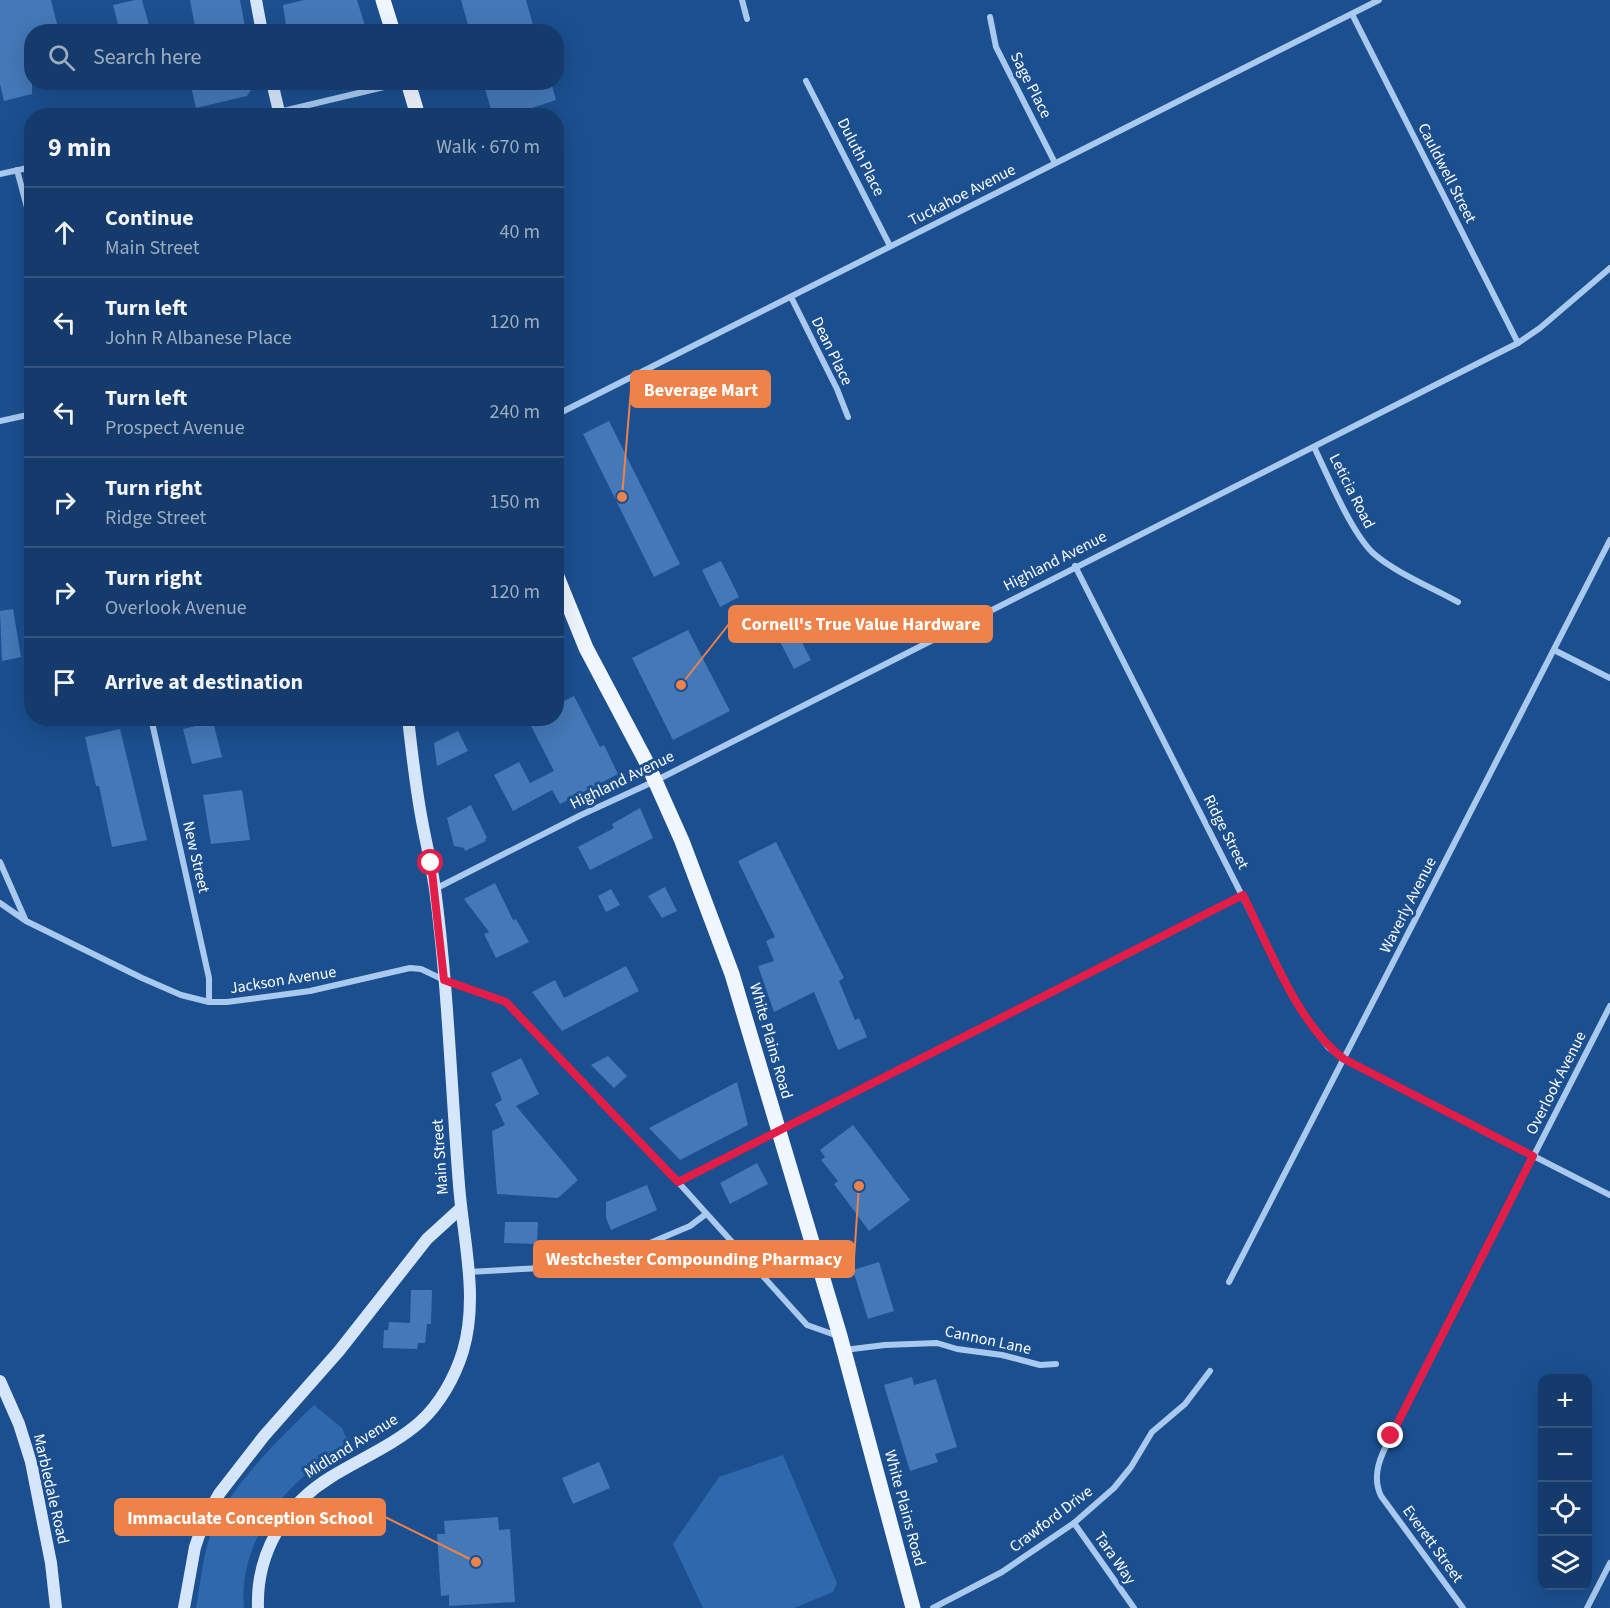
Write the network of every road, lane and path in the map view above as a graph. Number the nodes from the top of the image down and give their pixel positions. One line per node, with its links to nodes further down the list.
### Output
1 (256, 0): 8 (street)
2 (383, 0): 9 (main road)
3 (742, 0): 7 (street)
4 (1379, 0): 5 (street, Tuckahoe Avenue)
5 (1352, 14): 17 (street, Tuckahoe Avenue); 25 (street, Cauldwell Street)
6 (990, 17): 17 (street, Sage Place)
7 (747, 19)
8 (260, 24)
9 (390, 24)
10 (806, 81): 22 (street, Duluth Place)
11 (274, 90): 14 (street)
12 (374, 90): 15 (street)
13 (410, 90): 16 (main road)
14 (278, 108)
15 (300, 108)
16 (415, 108)
17 (1055, 163): 22 (street, Tuckahoe Avenue)
18 (24, 168): 19 (street)
19 (16, 170): 20 (street); 21 (street)
20 (0, 174)
21 (24, 198)
22 (890, 246): 24 (street, Tuckahoe Avenue)
23 (1610, 268): 25 (street, Highland Avenue)
24 (791, 297): 26 (street, Tuckahoe Avenue); 28 (street, Dean Place)
25 (1518, 343): 30 (street, Highland Avenue)
26 (564, 411)
27 (24, 416): 29 (street)
28 (848, 417)
29 (0, 421)
30 (1314, 447): 32 (street, Highland Avenue); 34 (street, Leticia Road)
31 (1610, 540): 35 (street, Waverly Avenue)
32 (1075, 566): 39 (street, Highland Avenue); 42 (street, Ridge Street)
33 (564, 594): 39 (main road, White Plains Road)
34 (1458, 602)
35 (1554, 650): 36 (street); 48 (street, Waverly Avenue)
36 (1610, 678)
37 (153, 726): 46 (street, New Street)
38 (409, 726): 41 (street, Main Street)
39 (655, 780): 41 (street, Highland Avenue); 49 (main road, White Plains Road)
40 (0, 862): 44 (street)
41 (435, 889): 45 (street, Main Street)
42 (1243, 895): 48 (street, Ridge Street); 49 (street)
43 (0, 903): 44 (street, Jackson Avenue)
44 (26, 921): 46 (street, Jackson Avenue)
45 (444, 980): 46 (street, Jackson Avenue); 51 (street, Jackson Avenue); 53 (street, Main Street)
46 (209, 1002)
47 (1610, 1006): 50 (street, Overlook Avenue)
48 (1344, 1059): 50 (street, Ridge Street); 56 (street, Waverly Avenue)
49 (778, 1131): 51 (street); 57 (main road, White Plains Road)
50 (1533, 1156): 52 (street, Ridge Street); 61 (street, Overlook Avenue)
51 (678, 1182): 54 (street, Jackson Avenue)
52 (1610, 1195)
53 (461, 1208): 55 (street, Midland Avenue); 65 (street, Main Street)
54 (706, 1214): 55 (street); 57 (street, Jackson Avenue)
55 (468, 1272): 66 (street, Midland Avenue)
56 (1229, 1282)
57 (842, 1343): 58 (street, Cannon Lane); 67 (main road, White Plains Road)
58 (1056, 1364)
59 (1210, 1371): 62 (street, Crawford Drive)
60 (0, 1381): 64 (street, Marbledale Road)
61 (1381, 1496): 70 (street, Everett Street)
62 (1074, 1523): 68 (street, Crawford Drive); 69 (street, Tara Way)
63 (1610, 1563): 71 (street)
64 (56, 1608)
65 (184, 1608)
66 (258, 1608)
67 (913, 1608)
68 (933, 1608)
69 (1134, 1608)
70 (1463, 1608)
71 (1587, 1608)

